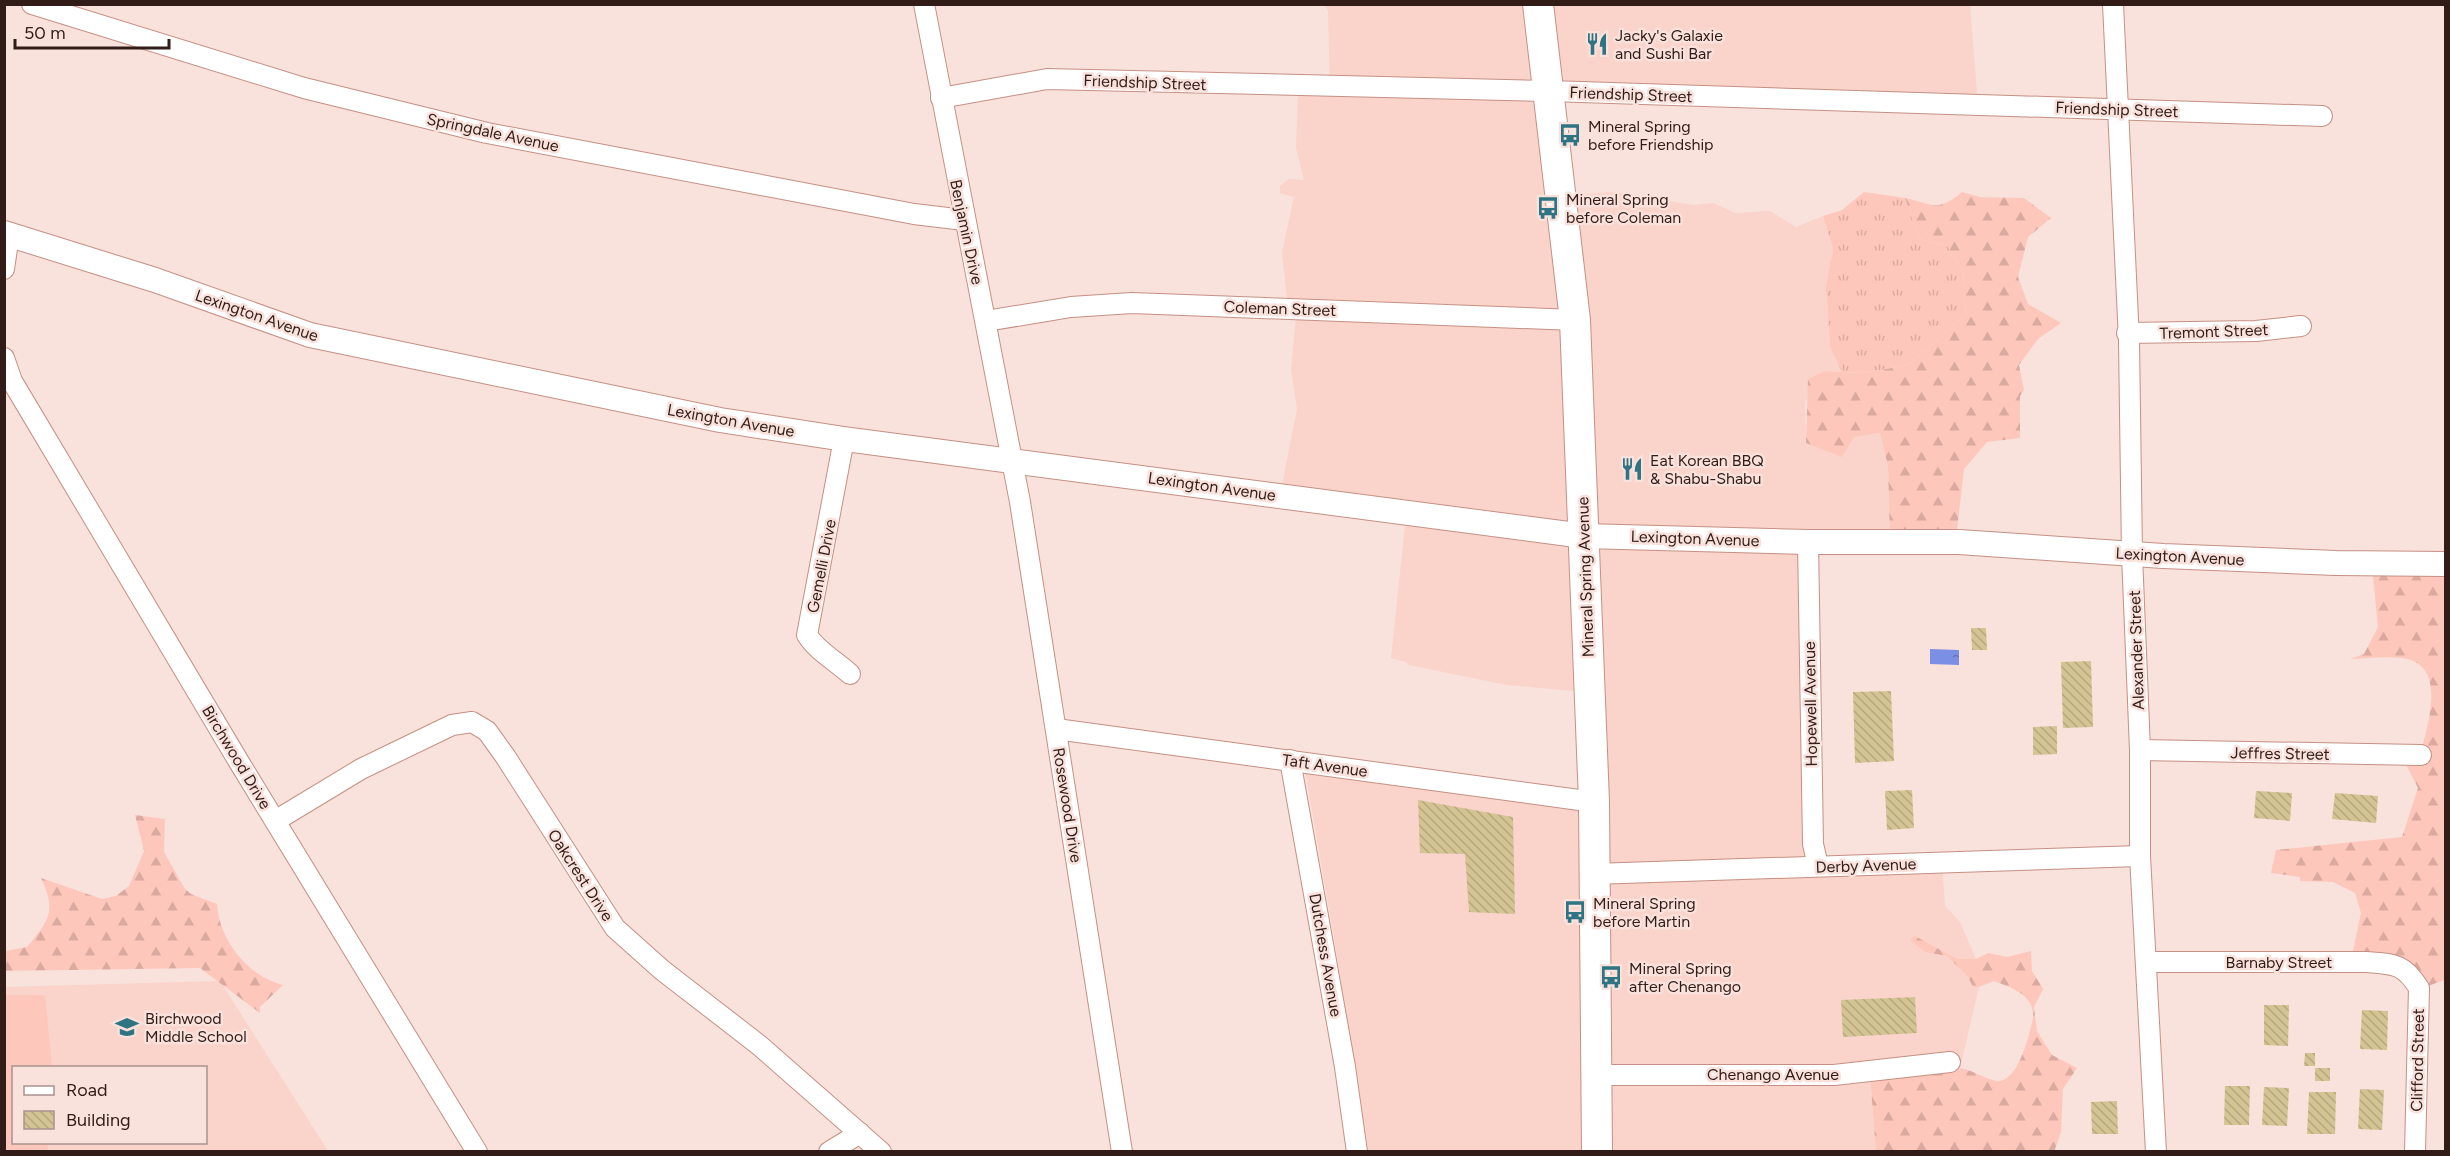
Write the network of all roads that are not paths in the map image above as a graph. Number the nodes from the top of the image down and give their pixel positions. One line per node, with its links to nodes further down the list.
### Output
1 (32, 4): 9 (street, Springdale Avenue)
2 (924, 4): 6 (street, Benjamin Drive)
3 (1538, 4): 5 (main road, Mineral Spring Avenue)
4 (2113, 4): 7 (street, Alexander Street)
5 (1550, 91): 6 (street, Friendship Street); 7 (street, Friendship Street); 12 (main road, Mineral Spring Avenue)
6 (941, 98): 9 (street, Benjamin Drive)
7 (2119, 109): 8 (street, Friendship Street); 15 (street, Alexander Street)
8 (2322, 116)
9 (964, 220): 13 (street, Benjamin Drive)
10 (7, 234): 11 (street); 17 (street, Lexington Avenue)
11 (4, 269)
12 (1575, 320): 13 (street, Coleman Street); 19 (main road, Mineral Spring Avenue)
13 (986, 321): 18 (street, Benjamin Drive)
14 (2301, 326): 15 (street, Tremont Street)
15 (2127, 333): 21 (street, Alexander Street)
16 (4, 358): 29 (street, Birchwood Drive)
17 (844, 439): 18 (street, Lexington Avenue); 23 (street, Gemelli Drive)
18 (1012, 459): 19 (street, Lexington Avenue); 24 (street, Rosewood Drive)
19 (1584, 536): 20 (street, Lexington Avenue); 28 (main road, Mineral Spring Avenue)
20 (1808, 542): 21 (street, Lexington Avenue); 31 (street, Hopewell Avenue)
21 (2132, 555): 22 (street, Lexington Avenue); 25 (street, Alexander Street)
22 (2445, 564)
23 (850, 674)
24 (1056, 729): 27 (street, Taft Avenue); 41 (street, Rosewood Drive)
25 (2140, 750): 26 (street, Jeffres Street); 30 (street, Alexander Street)
26 (2421, 755)
27 (1290, 760): 28 (street, Taft Avenue); 42 (street, Dutchess Avenue)
28 (1594, 802): 32 (main road, Mineral Spring Avenue)
29 (275, 821): 37 (street, Oakcrest Drive); 38 (street, Birchwood Drive)
30 (2140, 856): 31 (street, Derby Avenue); 33 (street, Alexander Street)
31 (1818, 866): 32 (street, Derby Avenue)
32 (1593, 874): 36 (main road, Mineral Spring Avenue)
33 (2147, 962): 34 (street, Barnaby Street); 44 (street, Alexander Street)
34 (2408, 971): 45 (street, Clifford Street)
35 (1950, 1062): 36 (street, Chenango Avenue)
36 (1597, 1075): 43 (main road, Mineral Spring Avenue)
37 (860, 1133): 39 (street); 40 (street, Oakcrest Drive)
38 (477, 1152)
39 (829, 1152)
40 (881, 1152)
41 (1122, 1152)
42 (1357, 1152)
43 (1598, 1152)
44 (2156, 1152)
45 (2415, 1152)

